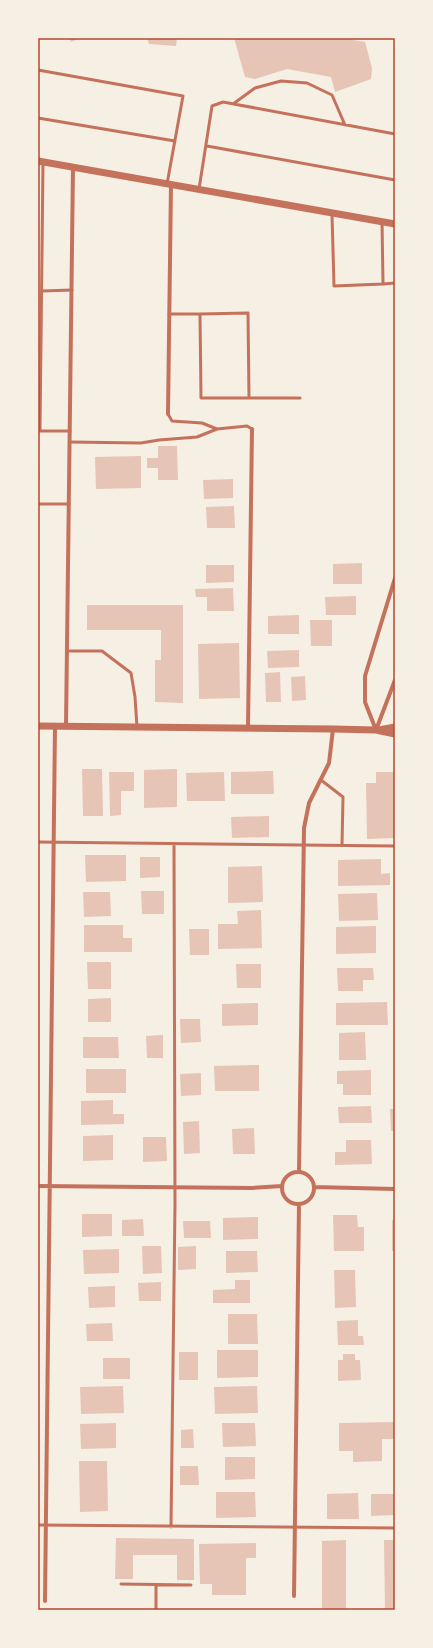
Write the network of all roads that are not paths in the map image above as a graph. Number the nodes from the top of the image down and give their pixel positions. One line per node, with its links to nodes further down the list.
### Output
1 (38, 70): 6 (lane)
2 (233, 104): 4 (lane); 4 (lane); 7 (lane)
3 (38, 118): 6 (lane)
4 (345, 125): 5 (lane)
5 (395, 134)
6 (175, 141): 11 (lane)
7 (207, 146): 10 (lane); 12 (lane)
8 (41, 162): 9 (street); 18 (lane)
9 (73, 167): 11 (street); 19 (street)
10 (395, 180)
11 (169, 184): 12 (street); 21 (street)
12 (199, 190): 13 (street)
13 (332, 213): 14 (street); 17 (lane)
14 (382, 221): 15 (street); 17 (lane)
15 (395, 224)
16 (395, 283): 17 (lane)
17 (383, 284)
18 (42, 290): 19 (lane); 20 (lane)
19 (72, 290): 29 (street)
20 (40, 309): 28 (lane)
21 (169, 314): 22 (lane); 25 (street)
22 (200, 314): 23 (lane); 23 (lane)
23 (249, 398): 24 (lane)
24 (300, 398)
25 (168, 414): 26 (lane)
26 (217, 429): 27 (lane); 30 (lane)
27 (252, 429): 42 (street)
28 (39, 431): 29 (lane)
29 (70, 431): 30 (street)
30 (70, 442): 32 (street)
31 (38, 504): 32 (lane)
32 (69, 504): 35 (street)
33 (395, 578): 34 (street)
34 (393, 594): 44 (street)
35 (67, 651): 39 (street); 40 (lane)
36 (395, 680): 44 (street)
37 (38, 726): 38 (street)
38 (55, 726): 39 (street); 48 (street)
39 (66, 726): 40 (street)
40 (137, 727): 42 (street)
41 (395, 727): 44 (street)
42 (248, 728): 43 (street)
43 (333, 729): 44 (street); 46 (street)
44 (376, 730): 45 (street)
45 (395, 734)
46 (321, 780): 50 (street); 51 (lane)
47 (38, 842): 48 (lane)
48 (54, 843): 49 (lane); 55 (street)
49 (174, 844): 50 (lane); 57 (lane)
50 (303, 845): 51 (lane); 53 (street)
51 (342, 845): 52 (lane)
52 (395, 846)
53 (299, 1172): 56 (street); 58 (street)
54 (38, 1186): 55 (street)
55 (50, 1186): 57 (street); 62 (street)
56 (282, 1186): 57 (street); 60 (street)
57 (175, 1187): 63 (lane)
58 (314, 1187): 59 (street); 60 (street)
59 (395, 1189)
60 (299, 1204): 64 (street)
61 (38, 1526): 62 (lane)
62 (46, 1526): 63 (lane); 70 (street)
63 (172, 1527): 64 (lane)
64 (295, 1528): 65 (lane); 69 (street)
65 (395, 1528)
66 (121, 1584): 67 (lane)
67 (156, 1585): 68 (lane); 71 (lane)
68 (191, 1585)
69 (294, 1596)
70 (45, 1601)
71 (156, 1610)

